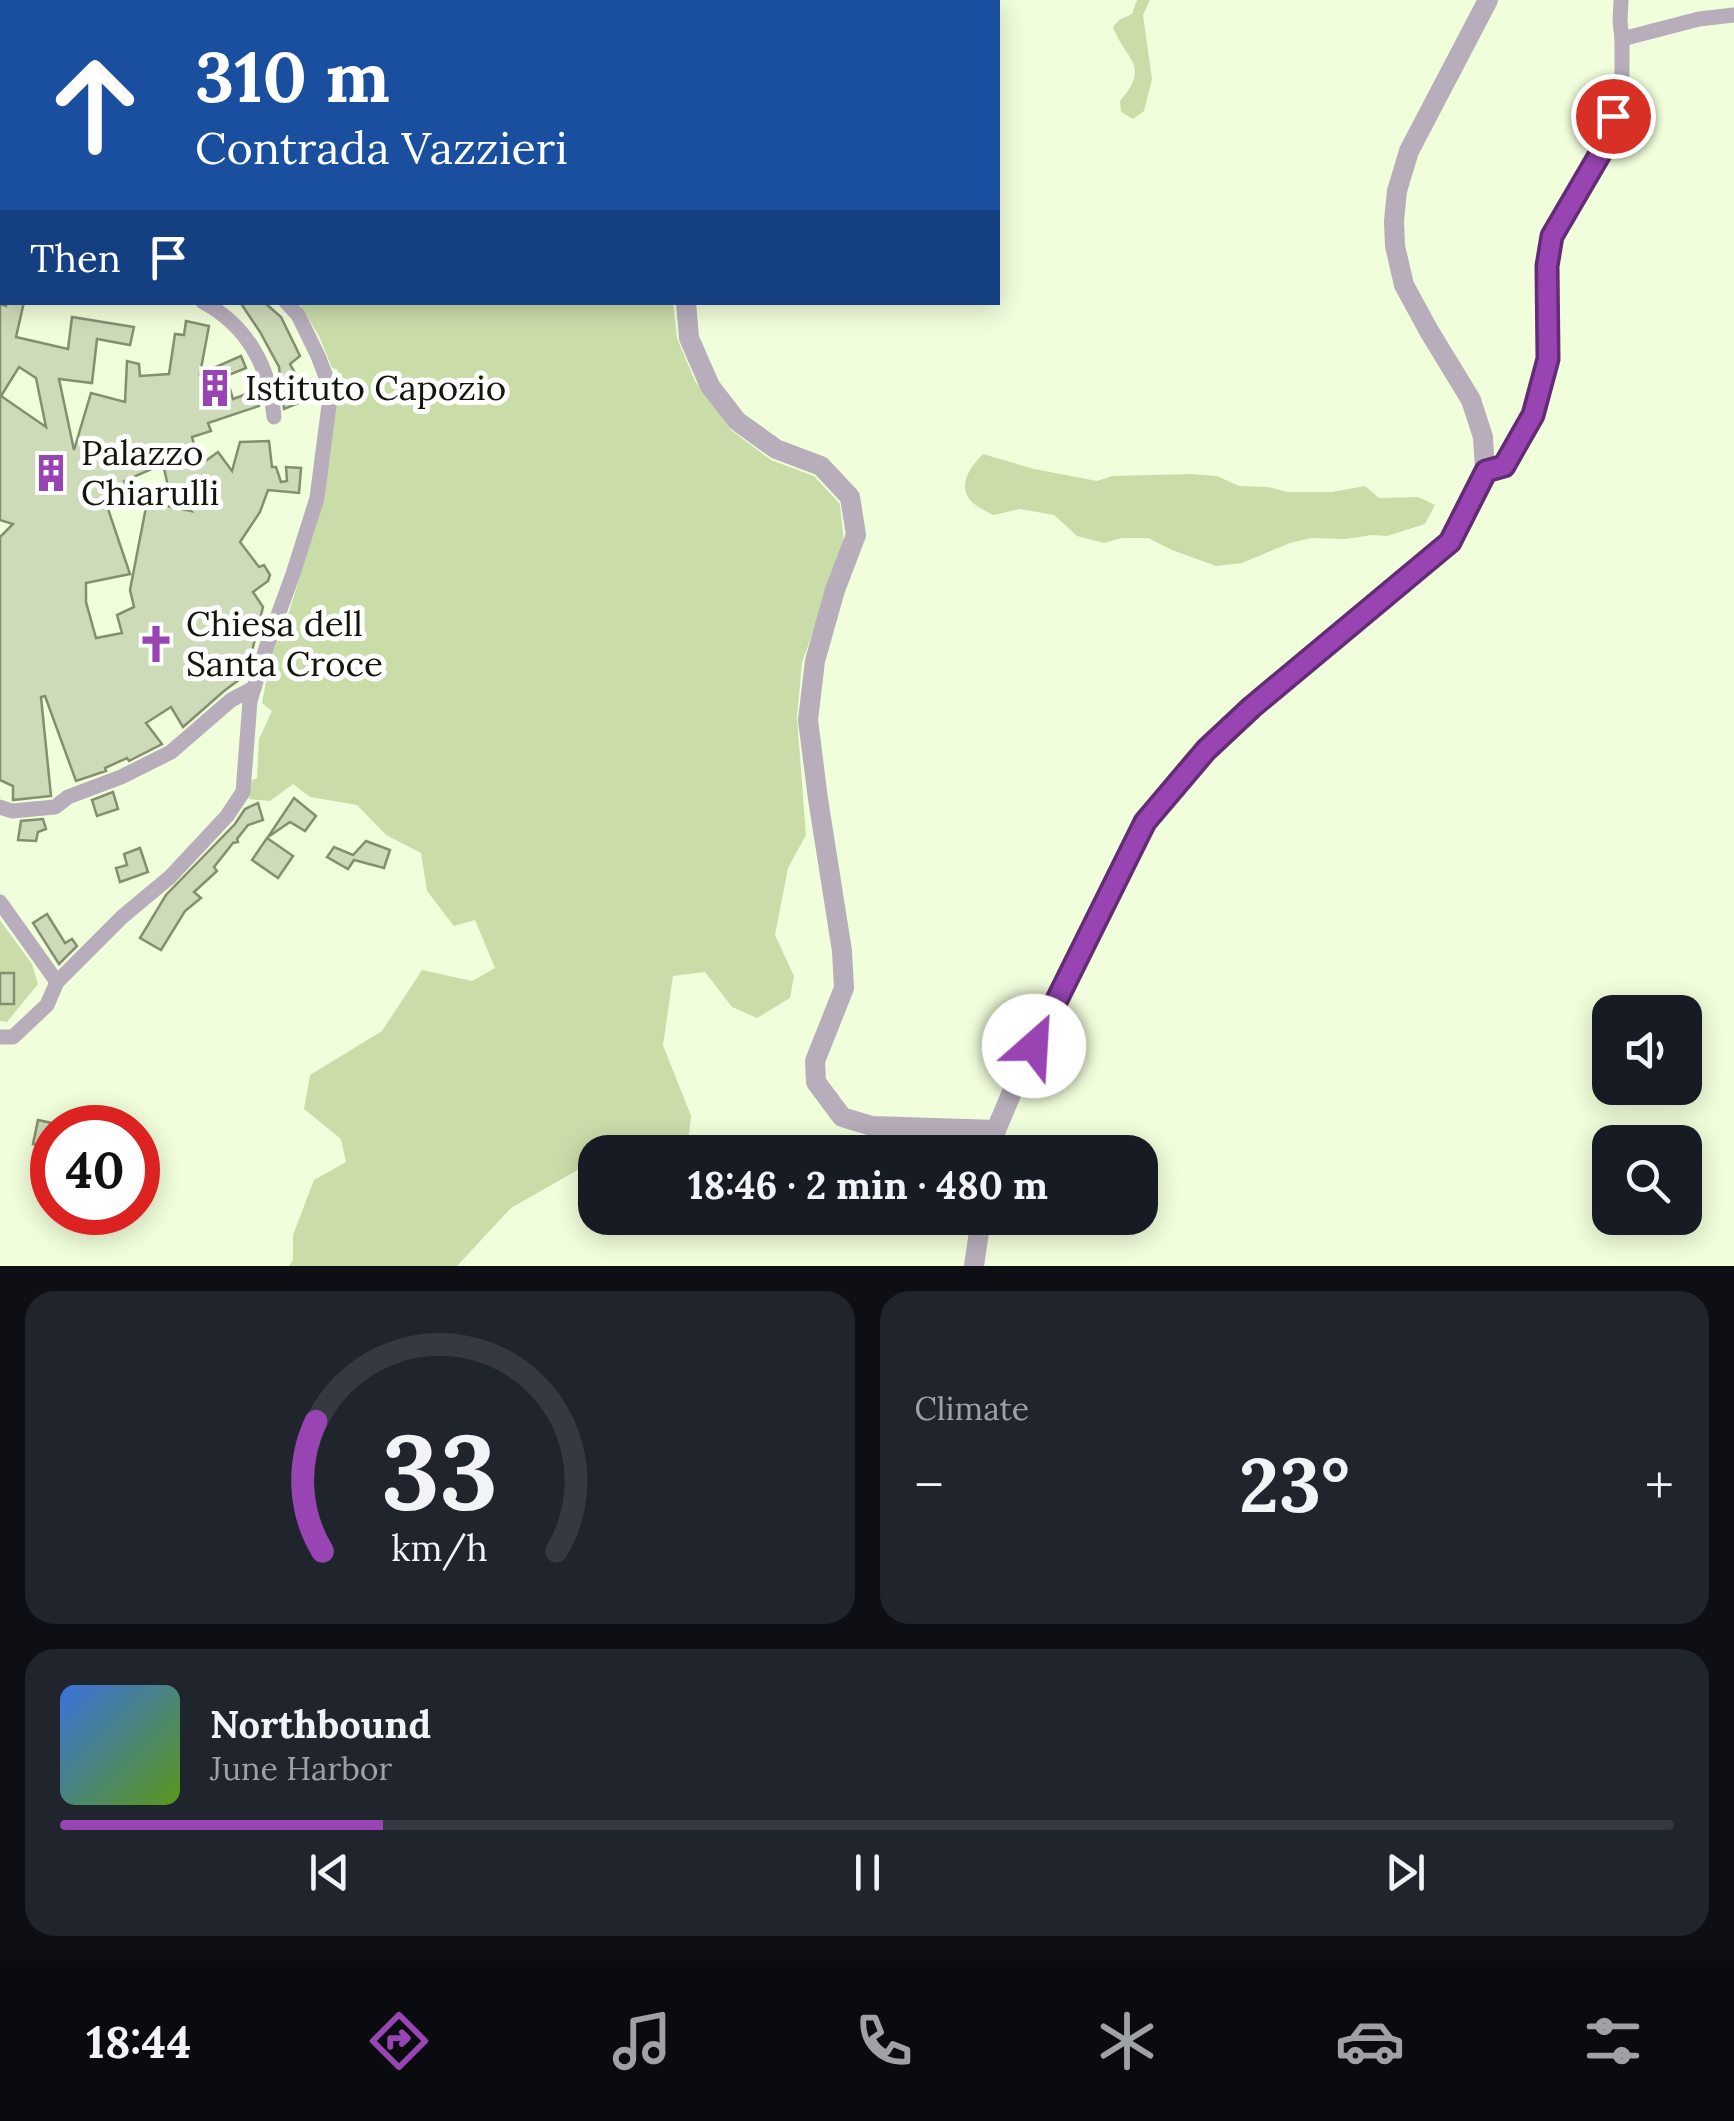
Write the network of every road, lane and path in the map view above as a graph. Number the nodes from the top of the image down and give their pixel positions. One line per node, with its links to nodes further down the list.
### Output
1 (1488, 0): 9 (street)
2 (1621, 0): 4 (street)
3 (1734, 14): 4 (street)
4 (1622, 39): 9 (street)
5 (208, 305): 8 (street)
6 (289, 305): 10 (street)
7 (686, 305): 15 (street)
8 (274, 417)
9 (1486, 471): 15 (street)
10 (254, 688): 11 (street); 13 (street)
11 (0, 807)
12 (0, 902): 13 (street)
13 (58, 982): 14 (street)
14 (0, 1037)
15 (996, 1130): 16 (street)
16 (994, 1135)
17 (979, 1235): 18 (street)
18 (974, 1266)

